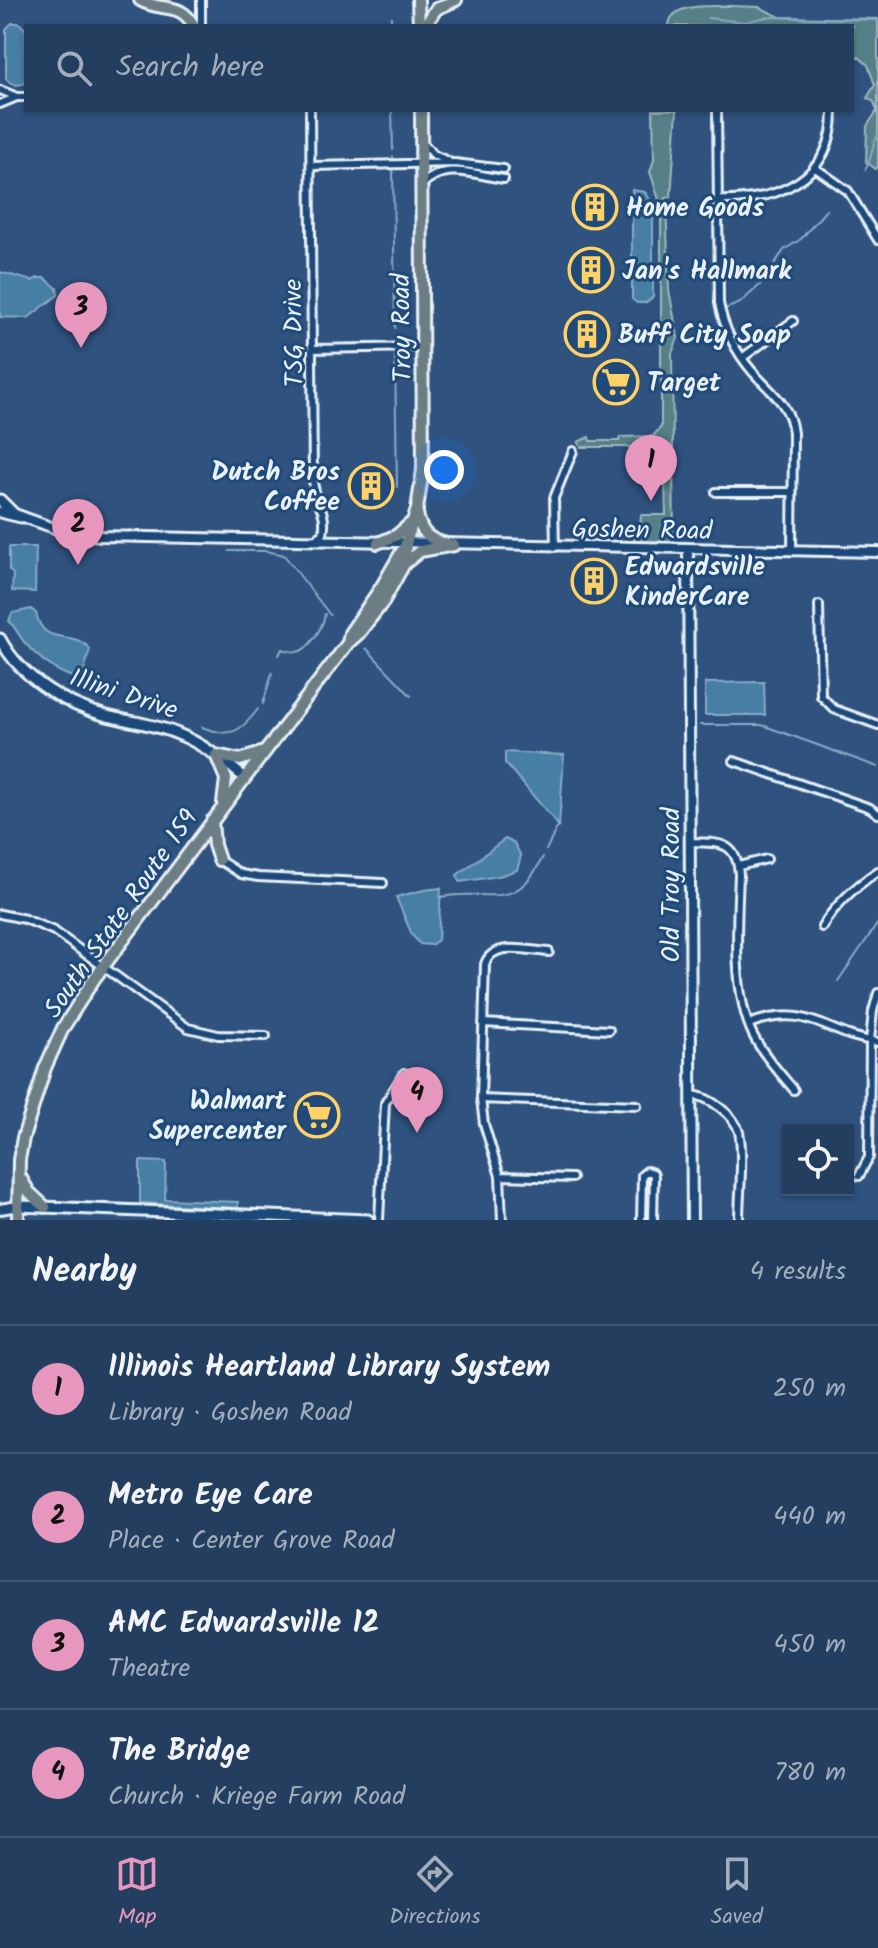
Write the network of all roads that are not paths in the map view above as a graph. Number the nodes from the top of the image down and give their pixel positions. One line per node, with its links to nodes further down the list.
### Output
1 (140, 0): 5 (main road)
2 (201, 0): 6 (street)
3 (418, 0): 7 (main road)
4 (456, 0): 8 (main road)
5 (193, 24)
6 (201, 24)
7 (422, 24)
8 (424, 24)
9 (0, 90): 10 (street)
10 (17, 97): 11 (street); 12 (street)
11 (24, 97)
12 (0, 104)
13 (310, 112): 20 (street, TSG Drive)
14 (421, 112): 17 (main road, Troy Road)
15 (717, 112): 25 (street)
16 (833, 112): 21 (street)
17 (421, 142): 18 (main road, Troy Road); 19 (street)
18 (421, 163): 19 (street); 20 (street); 24 (main road, Troy Road)
19 (455, 163): 22 (street)
20 (311, 166): 29 (street, TSG Drive)
21 (814, 167): 25 (street); 26 (street)
22 (504, 169)
23 (504, 179): 24 (street)
24 (421, 186): 28 (main road, Troy Road)
25 (717, 200): 30 (street)
26 (878, 240)
27 (793, 321): 30 (street)
28 (423, 347): 29 (street); 36 (main road, Troy Road)
29 (313, 349): 38 (street, TSG Drive)
30 (742, 358): 33 (street)
31 (573, 451): 42 (street)
32 (716, 492): 33 (street)
33 (792, 492): 44 (street)
34 (0, 503): 37 (main road)
35 (0, 512): 37 (main road)
36 (416, 513): 39 (main road); 40 (main road, Troy Road); 41 (main road)
37 (18, 516): 38 (street, Goshen Road)
38 (302, 540): 39 (street, Goshen Road)
39 (378, 543): 40 (street, Goshen Road); 47 (main road)
40 (406, 543): 41 (street, Goshen Road); 46 (main road, Troy Road); 47 (main road, Troy Road)
41 (451, 545): 42 (street, Goshen Road); 46 (main road)
42 (555, 547): 43 (street, Goshen Road)
43 (688, 550): 44 (street, Goshen Road); 59 (street, Old Troy Road)
44 (792, 551): 45 (street, Goshen Road)
45 (878, 552)
46 (404, 564): 50 (main road, Troy Road)
47 (391, 570): 50 (main road, Troy Road)
48 (819, 605): 51 (street)
49 (1, 643): 53 (main road, Illini Drive)
50 (348, 643): 52 (main road, Troy Road)
51 (878, 725)
52 (265, 752): 53 (main road); 55 (main road, Troy Road)
53 (216, 755): 55 (main road, Illini Drive); 56 (main road)
54 (734, 761): 57 (street)
55 (245, 778): 56 (main road, South State Route 159)
56 (221, 810): 58 (main road, South State Route 159)
57 (878, 814)
58 (212, 821): 60 (main road, South State Route 159); 62 (main road)
59 (690, 842): 63 (street); 78 (street, Old Troy Road)
60 (190, 852): 62 (main road); 69 (main road, South State Route 159)
61 (767, 859): 63 (street)
62 (219, 860): 65 (street)
63 (739, 866): 72 (street)
64 (878, 871): 67 (street)
65 (383, 883)
66 (0, 914): 69 (street)
67 (822, 927)
68 (549, 952): 71 (street)
69 (104, 966): 74 (street); 81 (main road, South State Route 159)
70 (878, 993): 75 (street)
71 (483, 1023): 73 (street); 79 (street)
72 (749, 1024): 75 (street); 77 (street)
73 (609, 1030)
74 (266, 1036)
75 (874, 1042): 83 (street)
76 (404, 1073): 91 (street)
77 (794, 1090)
78 (692, 1095): 95 (street, Old Troy Road); 96 (street)
79 (481, 1099): 80 (street); 82 (street)
80 (637, 1105)
81 (19, 1175): 85 (main road, South State Route 159); 86 (main road)
82 (500, 1176): 84 (street); 92 (street)
83 (859, 1176)
84 (572, 1178)
85 (18, 1206): 86 (main road); 87 (street); 89 (main road, South State Route 159)
86 (45, 1207): 88 (main road)
87 (0, 1209)
88 (327, 1219): 90 (main road)
89 (18, 1220)
90 (368, 1220)
91 (379, 1220)
92 (502, 1220)
93 (641, 1220): 94 (street)
94 (653, 1220)
95 (692, 1220)
96 (739, 1220)

